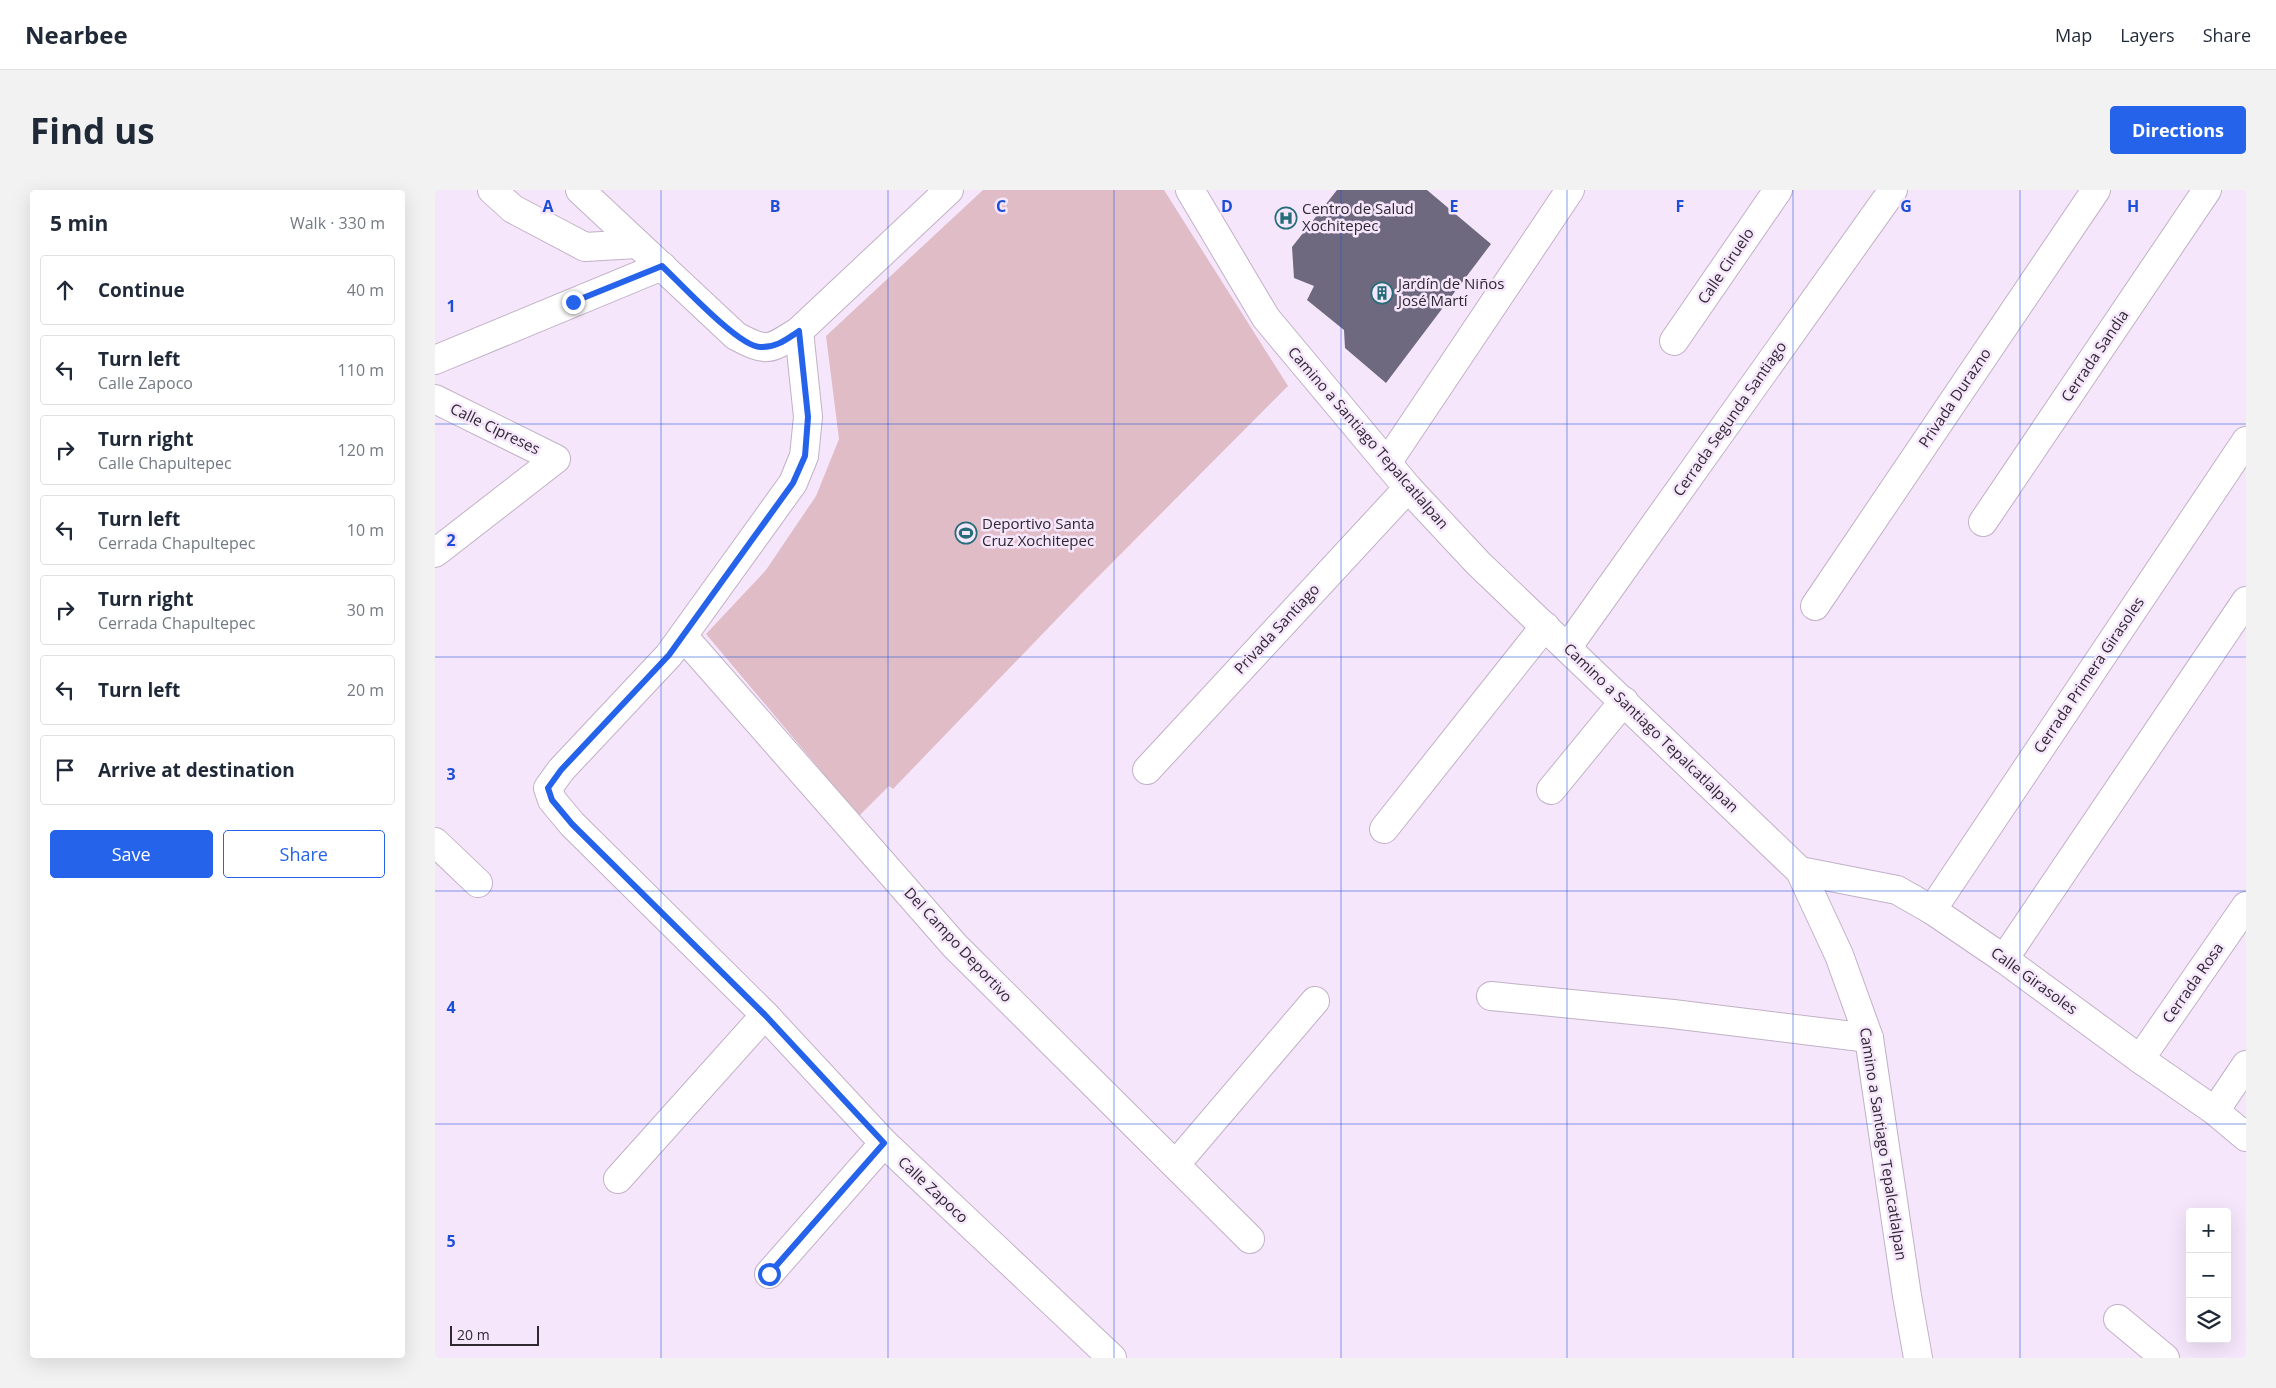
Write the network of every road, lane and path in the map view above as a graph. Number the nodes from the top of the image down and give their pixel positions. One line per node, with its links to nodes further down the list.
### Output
1 (492, 190): 10 (street)
2 (580, 190): 10 (street)
3 (949, 190): 12 (street)
4 (1190, 190): 17 (street, Camino a Santiago Tepalcatlalpan)
5 (1778, 190): 13 (street, Calle Ciruelo)
6 (1893, 190): 25 (street, Cerrada Segunda Santiago)
7 (2096, 190): 22 (street, Privada Durazno)
8 (2207, 190): 19 (street, Cerrada Sandia)
9 (1564, 192): 17 (street)
10 (637, 244): 11 (street)
11 (662, 266): 12 (street); 14 (street)
12 (799, 331): 24 (street)
13 (1674, 342)
14 (435, 360)
15 (435, 399): 20 (street, Calle Cipreses)
16 (2246, 441): 34 (street, Cerrada Primera Girasoles)
17 (1387, 463): 18 (street, Camino a Santiago Tepalcatlalpan)
18 (1408, 488): 23 (street, Camino a Santiago Tepalcatlalpan); 27 (street, Privada Santiago)
19 (1983, 522)
20 (435, 553)
21 (2246, 601): 35 (street)
22 (1815, 606)
23 (1545, 626): 25 (street, Camino a Santiago Tepalcatlalpan); 29 (street)
24 (683, 636): 38 (street, Calle Zapoco); 45 (street, Del Campo Deportivo)
25 (1567, 648): 26 (street, Camino a Santiago Tepalcatlalpan)
26 (1624, 701): 28 (street); 31 (street, Camino a Santiago Tepalcatlalpan)
27 (1147, 770)
28 (1551, 790)
29 (1384, 829)
30 (435, 842): 32 (street)
31 (1800, 871): 34 (street, Calle Girasoles); 39 (street, Camino a Santiago Tepalcatlalpan)
32 (478, 883)
33 (2246, 906): 40 (street, Cerrada Rosa)
34 (1932, 910): 35 (street, Calle Girasoles)
35 (2004, 959): 40 (street, Calle Girasoles)
36 (1491, 996): 39 (street)
37 (1315, 1001): 45 (street)
38 (765, 1015): 44 (street, Calle Zapoco); 46 (street)
39 (1869, 1038): 51 (street, Camino a Santiago Tepalcatlalpan)
40 (2140, 1059): 42 (street, Calle Girasoles)
41 (2246, 1065): 42 (street)
42 (2215, 1111): 43 (street, Calle Girasoles)
43 (2246, 1137)
44 (884, 1143): 48 (street); 50 (street, Calle Zapoco)
45 (1176, 1164): 47 (street, Del Campo Deportivo)
46 (618, 1179)
47 (1250, 1238)
48 (769, 1274)
49 (2118, 1319): 52 (street)
50 (1112, 1358)
51 (1918, 1358)
52 (2165, 1358)

